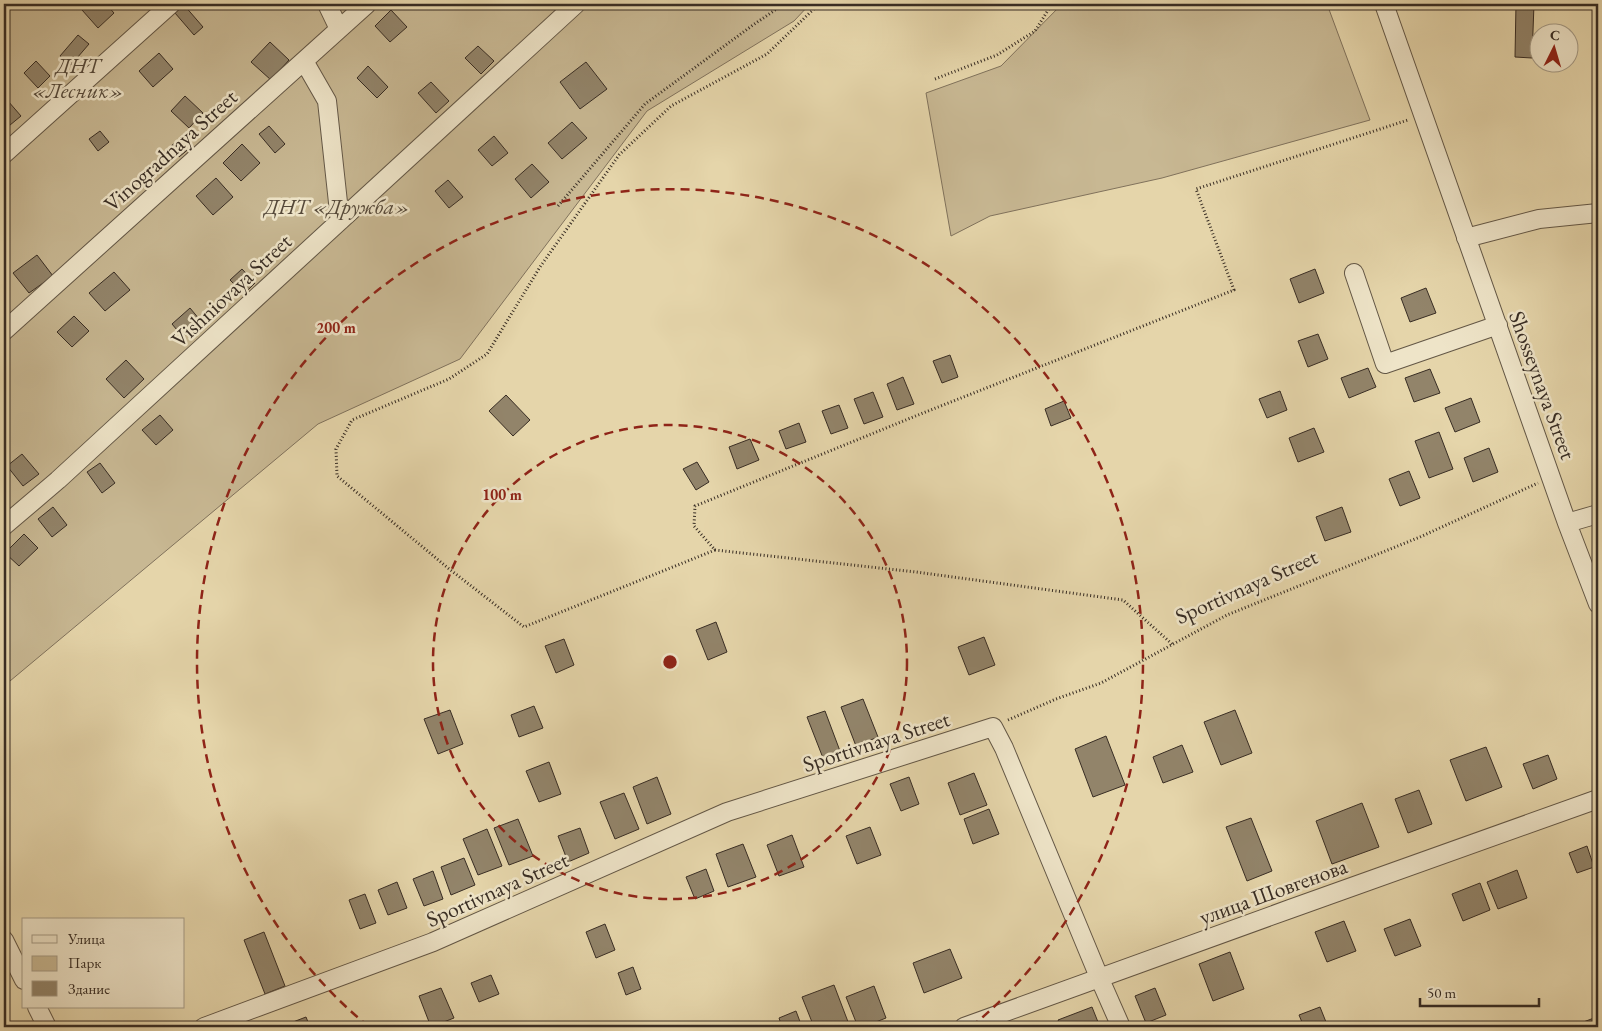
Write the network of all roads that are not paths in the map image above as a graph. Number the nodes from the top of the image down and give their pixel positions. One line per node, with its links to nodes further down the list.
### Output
1 (171, 4): 8 (street)
2 (327, 4): 6 (street)
3 (367, 4): 6 (street, Vinogradnaya Street)
4 (576, 4): 10 (street, Vishniovaya Street)
5 (1384, 4): 11 (street, Shosseynaya Street)
6 (339, 29): 7 (street, Vinogradnaya Street)
7 (304, 61): 10 (street); 14 (street, Vinogradnaya Street)
8 (4, 154)
9 (1598, 213): 11 (street)
10 (340, 221): 17 (street, Vishniovaya Street)
11 (1466, 238): 13 (street, Shosseynaya Street)
12 (1354, 273): 13 (street)
13 (1498, 325): 16 (street, Shosseynaya Street)
14 (4, 331)
15 (1598, 514): 16 (street)
16 (1567, 523): 18 (street, Shosseynaya Street)
17 (4, 526)
18 (1598, 604)
19 (1598, 799): 22 (street, улица Шовгенова)
20 (4, 940): 21 (street)
21 (22, 976)
22 (1099, 977): 24 (street, Sportivnaya Street); 26 (street, улица Шовгенова); 27 (street)
23 (38, 1008): 25 (street)
24 (213, 1026)
25 (47, 1027)
26 (964, 1027)
27 (1121, 1027)

